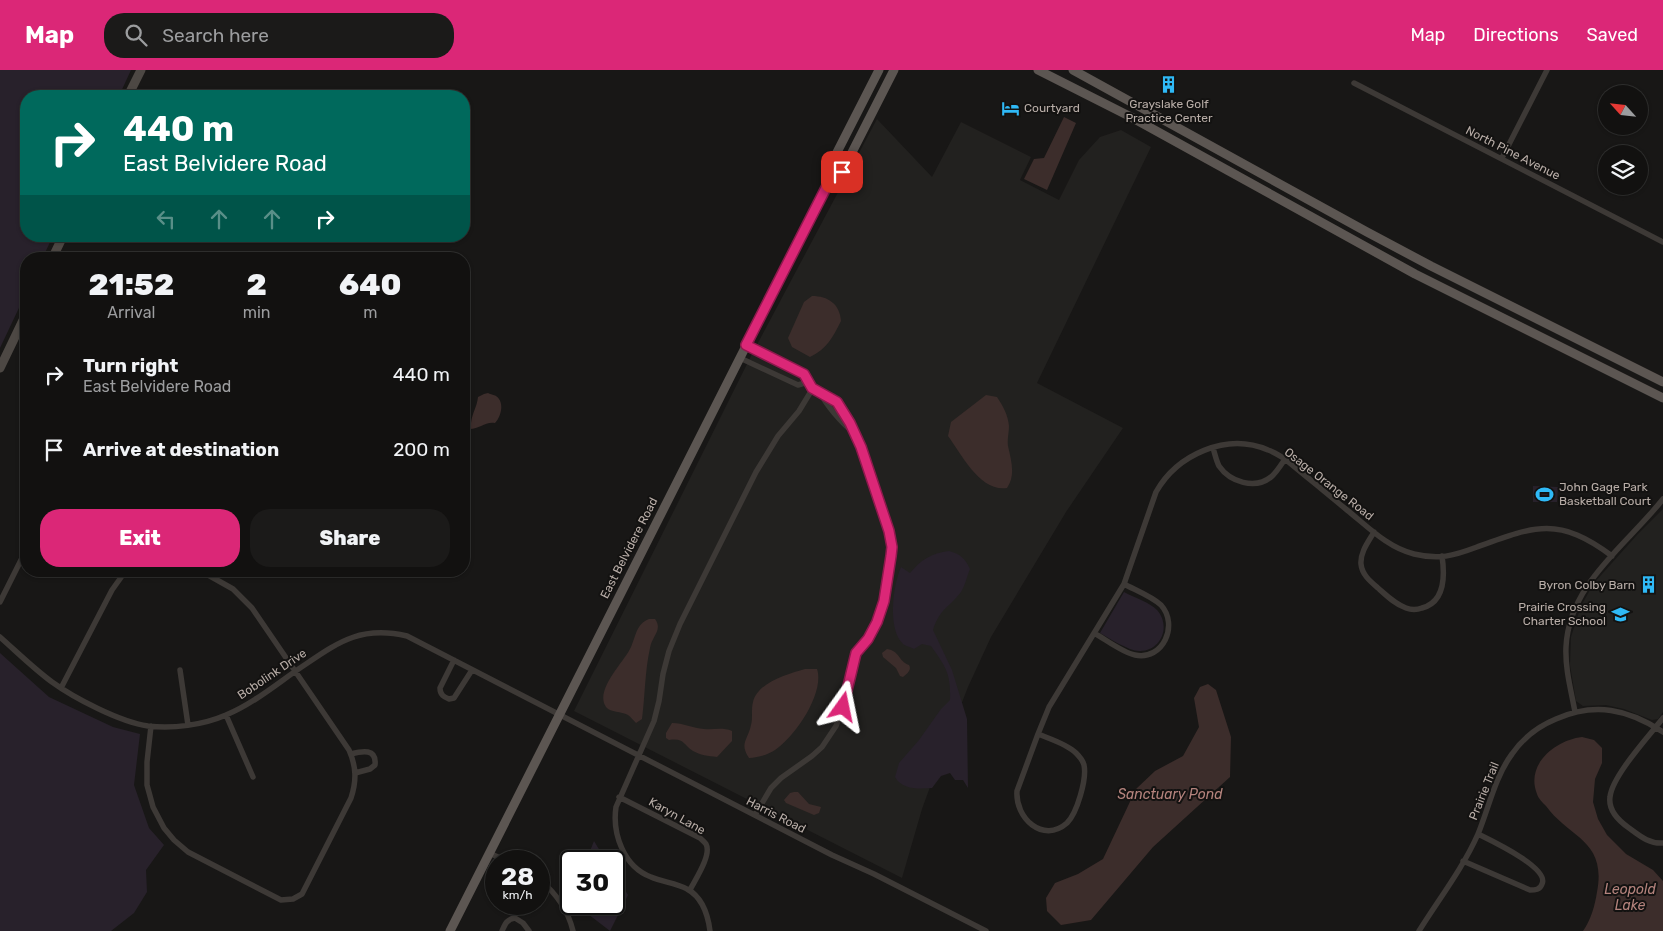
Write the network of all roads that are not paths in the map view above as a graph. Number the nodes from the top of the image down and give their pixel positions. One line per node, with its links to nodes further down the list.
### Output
1 (140, 70): 8 (street)
2 (879, 70): 10 (main road, East Belvidere Road)
3 (894, 70): 10 (main road, East Belvidere Road)
4 (1038, 70): 19 (main road)
5 (1073, 70): 17 (main road)
6 (1547, 70): 9 (street)
7 (1354, 83): 9 (street, North Pine Avenue)
8 (131, 90)
9 (1502, 158): 11 (street, North Pine Avenue)
10 (832, 176): 13 (main road, East Belvidere Road)
11 (1663, 242)
12 (20, 326): 15 (street)
13 (746, 345): 14 (main road, East Belvidere Road); 16 (street)
14 (740, 358): 16 (street); 39 (main road, East Belvidere Road)
15 (0, 368)
16 (808, 382): 18 (street)
17 (1663, 382)
18 (812, 388): 48 (street); 52 (street)
19 (1663, 398)
20 (1213, 448): 21 (street, Osage Orange Road); 21 (street); 29 (street, Osage Orange Road)
21 (1285, 459): 23 (street, Osage Orange Road)
22 (1663, 499): 25 (street)
23 (1374, 532): 24 (street, Osage Orange Road); 24 (street)
24 (1442, 556): 25 (street, Osage Orange Road)
25 (1612, 556): 38 (street)
26 (20, 562): 30 (street)
27 (121, 577): 37 (street)
28 (213, 577): 36 (street)
29 (1124, 584): 31 (street, Osage Orange Road); 31 (street)
30 (0, 602)
31 (1094, 633): 46 (street, Osage Orange Road)
32 (0, 637): 37 (street, Bobolink Drive)
33 (454, 660): 35 (street, Bobolink Drive); 35 (street); 36 (street, Bobolink Drive)
34 (180, 670): 42 (street)
35 (472, 670): 39 (street, Bobolink Drive)
36 (295, 671): 40 (street, Bobolink Drive); 47 (street)
37 (62, 688): 43 (street, Bobolink Drive)
38 (1575, 712): 44 (street, Prairie Trail); 53 (street, Prairie Trail)
39 (559, 714): 48 (street, Harris Road); 55 (main road, East Belvidere Road)
40 (226, 715): 42 (street, Bobolink Drive); 50 (street)
41 (1663, 718): 44 (street)
42 (188, 725): 43 (street, Bobolink Drive)
43 (151, 726): 49 (street)
44 (1656, 727): 45 (street, Prairie Trail); 54 (street)
45 (1663, 732)
46 (1038, 734): 46 (street, Osage Orange Road)
47 (350, 754): 49 (street); 49 (street)
48 (639, 756): 51 (street); 52 (street, Harris Road)
49 (355, 773)
50 (253, 777)
51 (619, 796): 59 (street); 59 (street, Karyn Lane)
52 (755, 815): 65 (street, Harris Road)
53 (1478, 834): 57 (street, Prairie Trail); 57 (street)
54 (1663, 843)
55 (490, 850)
56 (485, 860): 60 (main road, East Belvidere Road)
57 (1463, 861): 66 (street, Prairie Trail)
58 (550, 889): 63 (street)
59 (690, 890): 64 (street)
60 (450, 931)
61 (502, 931): 62 (street)
62 (529, 931)
63 (573, 931)
64 (710, 931)
65 (986, 931)
66 (1419, 931)

